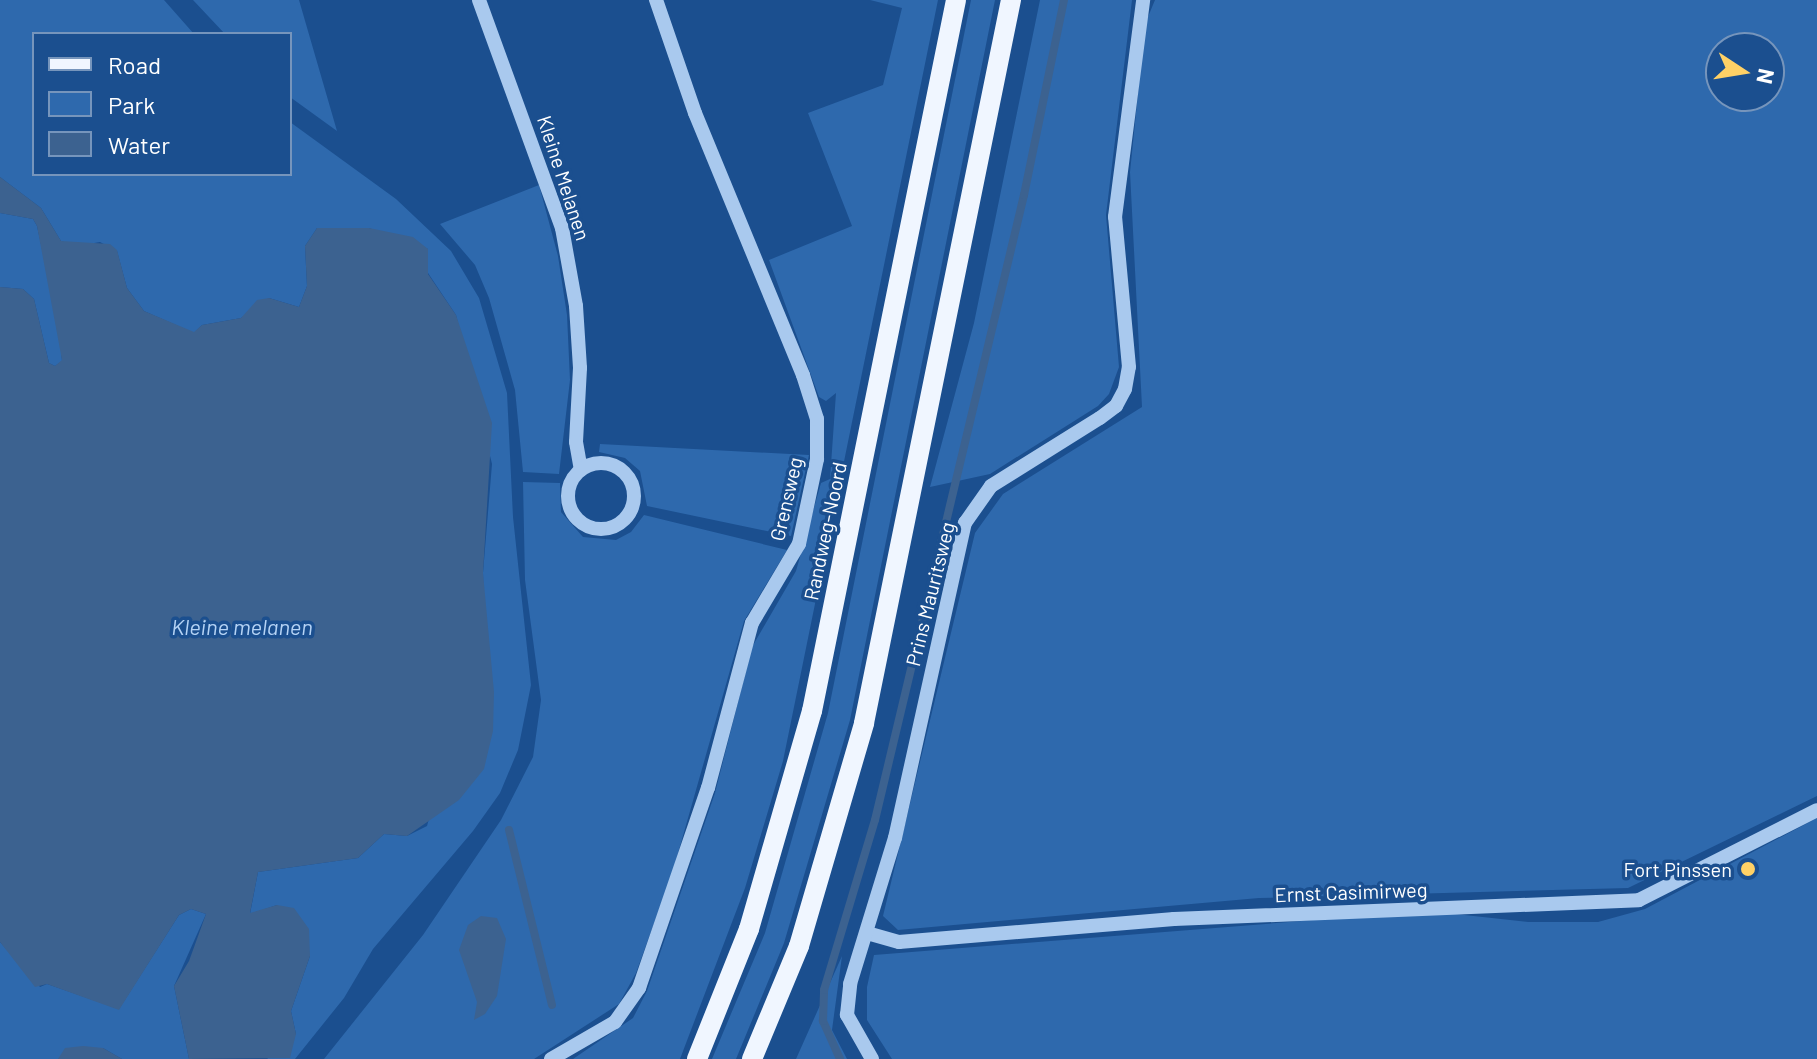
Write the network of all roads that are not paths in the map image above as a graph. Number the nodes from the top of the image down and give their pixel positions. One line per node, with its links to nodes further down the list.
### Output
1 (479, 0): 6 (street, Kleine Melanen)
2 (656, 0): 9 (street, Grensweg)
3 (956, 0): 10 (main road, Randweg-Noord)
4 (1011, 0): 11 (main road)
5 (1143, 0): 8 (street, Prins Mauritsweg)
6 (581, 470): 6 (street, Kleine Melanen)
7 (1817, 810): 8 (street, Ernst Casimirweg)
8 (867, 933): 12 (street, Prins Mauritsweg)
9 (551, 1059)
10 (697, 1059)
11 (752, 1059)
12 (872, 1059)

